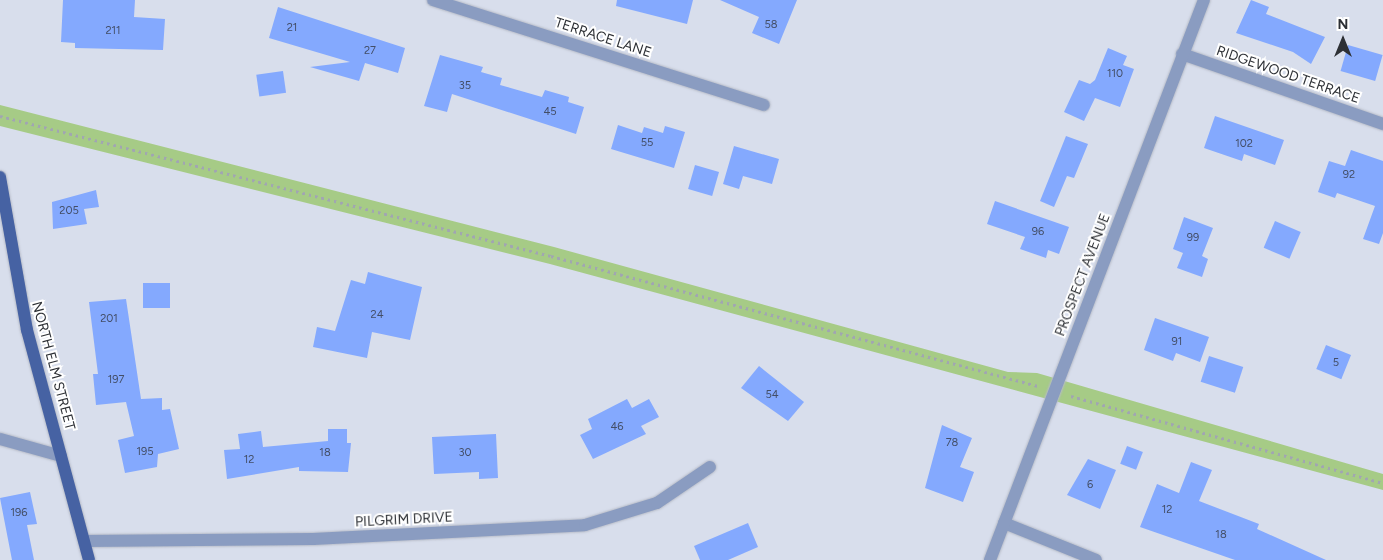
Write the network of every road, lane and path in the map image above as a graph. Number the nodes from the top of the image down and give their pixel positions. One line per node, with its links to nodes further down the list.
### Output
1 (433, 0): 4 (street, TERRACE LANE)
2 (1204, 0): 3 (street, PROSPECT AVENUE)
3 (1182, 54): 6 (street, RIDGEWOOD TERRACE); 14 (street, PROSPECT AVENUE)
4 (764, 104)
5 (0, 116): 8 (path)
6 (1383, 124)
7 (0, 177): 11 (main road, NORTH ELM STREET)
8 (1037, 386)
9 (1067, 395): 13 (path)
10 (0, 439): 11 (street)
11 (61, 456): 15 (main road, NORTH ELM STREET)
12 (710, 468): 15 (street, PILGRIM DRIVE)
13 (1383, 483)
14 (1004, 523): 17 (street, PROSPECT AVENUE); 18 (street)
15 (84, 541): 16 (main road, NORTH ELM STREET)
16 (89, 560)
17 (990, 560)
18 (1096, 560)

